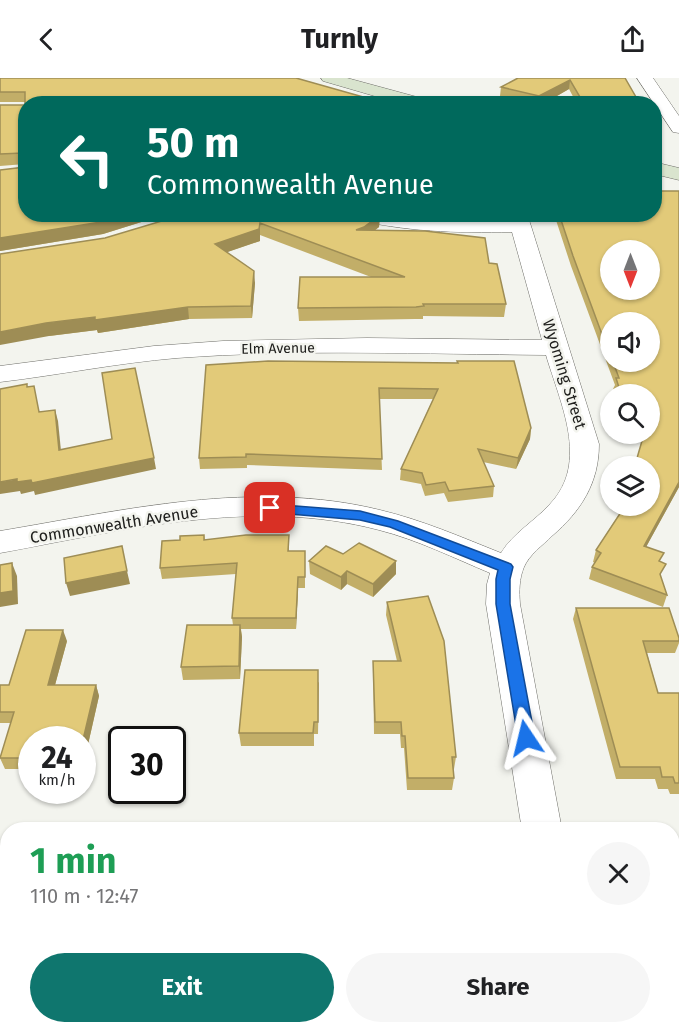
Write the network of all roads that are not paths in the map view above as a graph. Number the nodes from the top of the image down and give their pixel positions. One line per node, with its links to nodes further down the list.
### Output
1 (329, 78): 3 (main road)
2 (645, 78): 4 (street)
3 (393, 96)
4 (657, 96)
5 (662, 103): 6 (street)
6 (679, 128)
7 (662, 170): 8 (main road)
8 (679, 174)
9 (401, 222): 10 (street)
10 (479, 222)
11 (520, 222): 12 (street, Wyoming Street)
12 (558, 348): 13 (street, Elm Avenue); 15 (street, Wyoming Street)
13 (0, 374)
14 (0, 542): 15 (street, Commonwealth Avenue)
15 (506, 567): 16 (street)
16 (541, 822)

